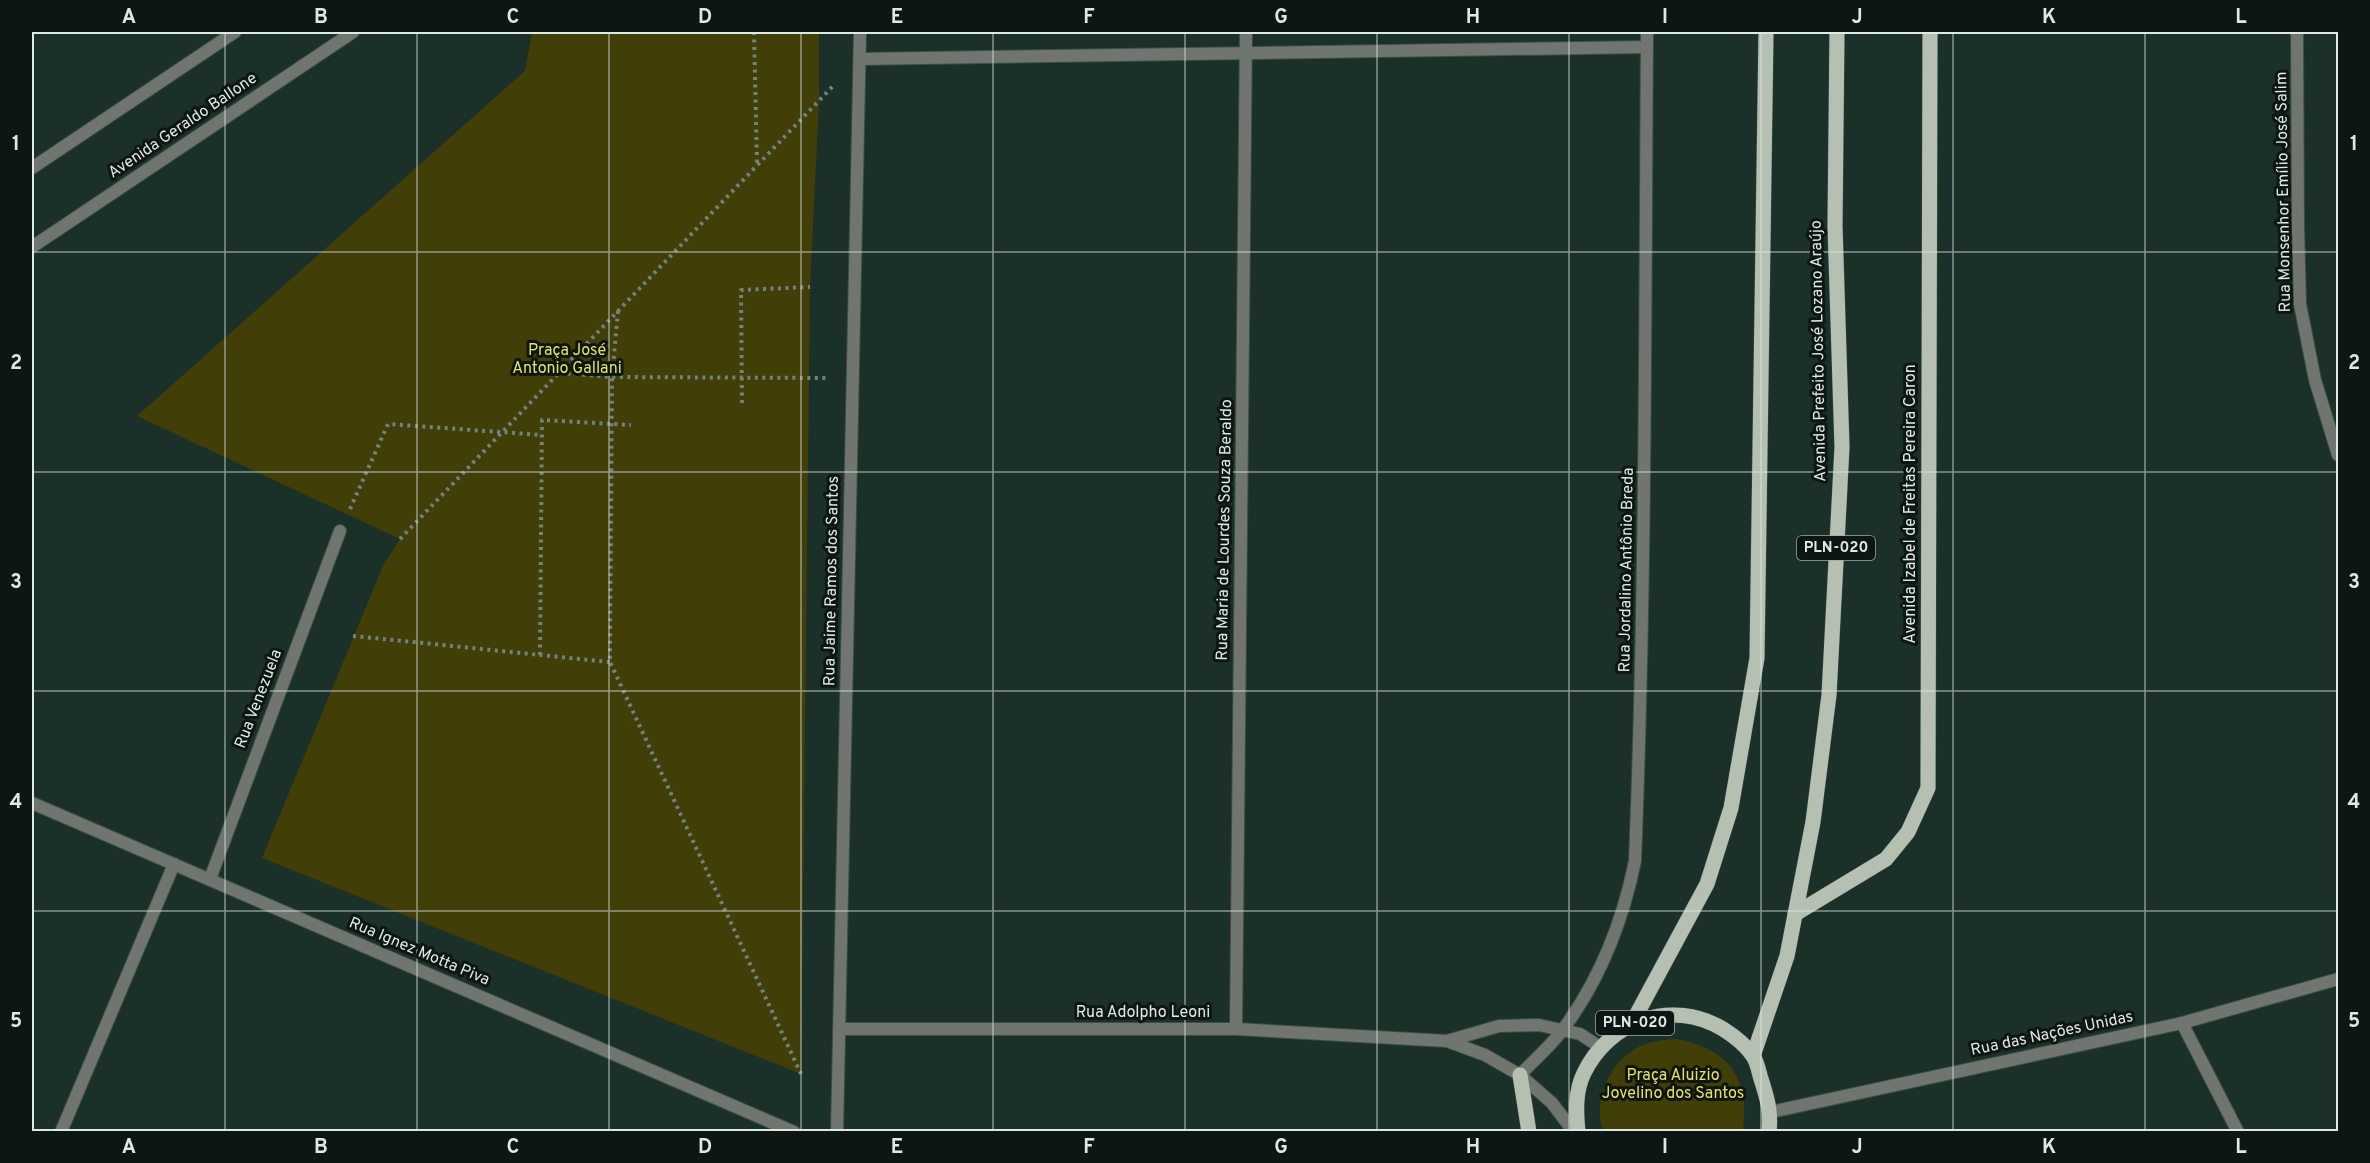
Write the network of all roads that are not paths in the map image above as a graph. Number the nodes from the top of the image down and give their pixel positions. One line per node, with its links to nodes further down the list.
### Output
1 (235, 32): 13 (street)
2 (352, 32): 14 (street, Avenida Geraldo Ballone)
3 (860, 32): 12 (street, Rua Jaime Ramos dos Santos)
4 (1246, 32): 11 (street, Rua Maria de Lourdes Souza Beraldo)
5 (1647, 32): 10 (street, Rua Jordalino Antônio Breda)
6 (1766, 32): 22 (main road, PLN-020)
7 (1837, 32): 20 (main road, Avenida Prefeito José Lozano Araújo / PLN-020)
8 (1930, 32): 20 (main road, Avenida Izabel de Freitas Pereira Caron)
9 (2297, 32): 15 (street, Rua Monsenhor Emílio José Salim)
10 (1647, 47): 11 (street); 26 (street, Rua Jordalino Antônio Breda)
11 (1246, 54): 12 (street); 25 (street, Rua Maria de Lourdes Souza Beraldo)
12 (860, 59): 24 (street, Rua Jaime Ramos dos Santos)
13 (32, 168)
14 (32, 247)
15 (2337, 450)
16 (340, 531): 19 (street, Rua Venezuela)
17 (32, 803): 18 (street, Rua Ignez Motta Piva)
18 (174, 864): 19 (street, Rua Ignez Motta Piva); 32 (street)
19 (210, 879): 33 (street, Rua Ignez Motta Piva)
20 (1795, 914): 29 (main road, Avenida Prefeito José Lozano Araújo / PLN-020)
21 (2338, 979): 23 (street, Rua das Nações Unidas)
22 (1632, 1023): 28 (main road, PLN-020); 29 (main road, PLN-020)
23 (2182, 1023): 31 (street, Rua das Nações Unidas); 38 (street)
24 (839, 1029): 25 (street, Rua Adolpho Leoni); 34 (street, Rua Jaime Ramos dos Santos)
25 (1236, 1029): 27 (street, Rua Adolpho Leoni)
26 (1563, 1029): 27 (street, Rua Adolpho Leoni); 28 (street, Rua Adolpho Leoni); 30 (street, Rua Jordalino Antônio Breda)
27 (1447, 1041): 30 (street, Rua Adolpho Leoni)
28 (1600, 1047): 36 (main road, PLN-020)
29 (1753, 1056): 31 (main road, PLN-020)
30 (1520, 1075): 35 (main road); 36 (street, Rua Adolpho Leoni)
31 (1771, 1112): 37 (main road, PLN-020)
32 (61, 1131)
33 (794, 1131)
34 (837, 1131)
35 (1529, 1131)
36 (1576, 1131)
37 (1769, 1131)
38 (2238, 1131)

